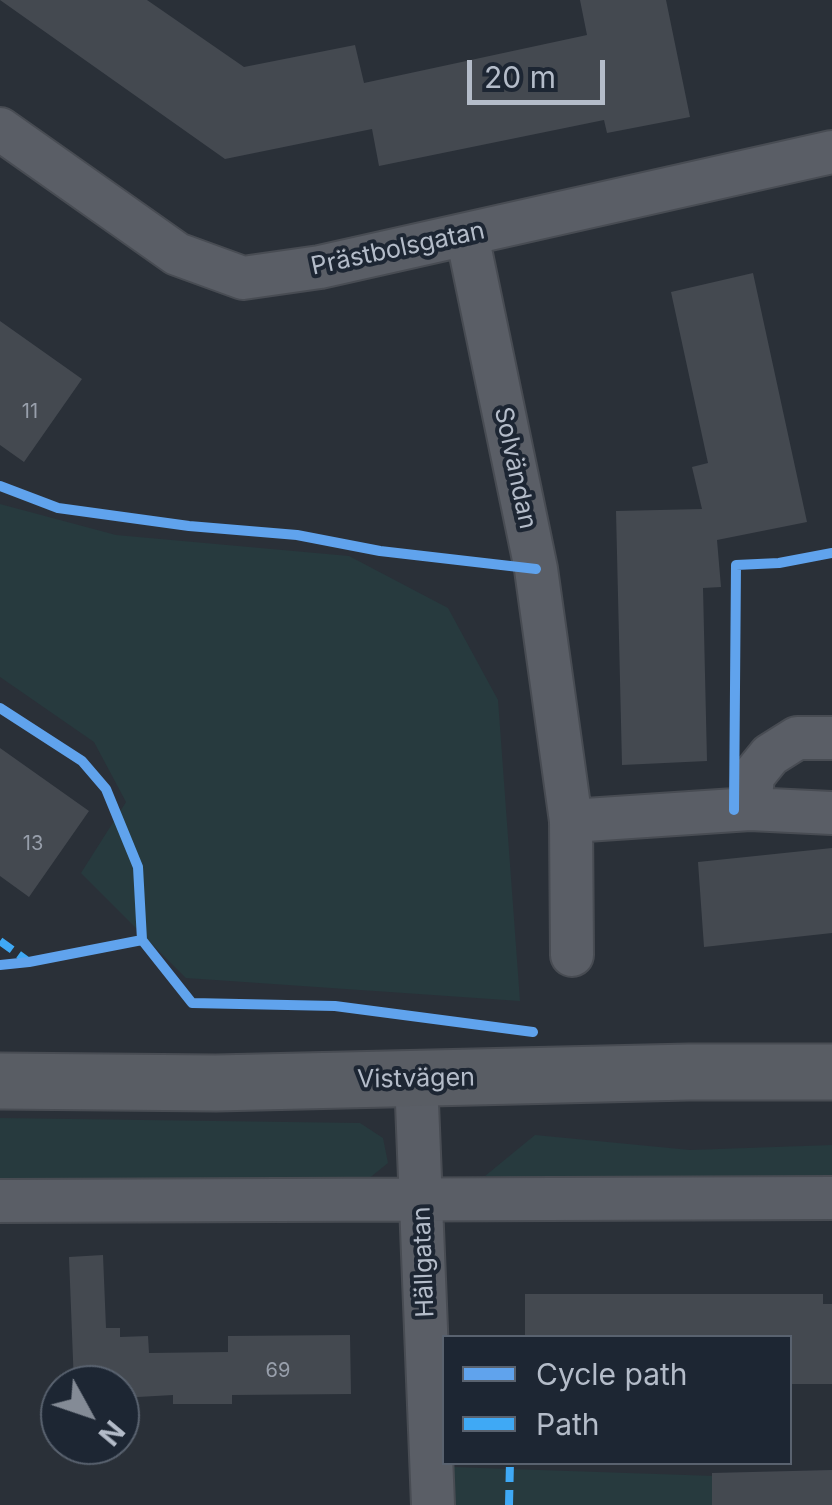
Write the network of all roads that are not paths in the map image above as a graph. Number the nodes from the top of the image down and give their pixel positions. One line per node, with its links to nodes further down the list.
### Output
1 (0, 130): 3 (street, Prästbolsgatan)
2 (832, 152): 3 (street, Prästbolsgatan)
3 (467, 235): 7 (street, Solvändan)
4 (832, 738): 5 (street)
5 (750, 809): 6 (street); 7 (street)
6 (832, 813)
7 (571, 821): 8 (street, Solvändan)
8 (572, 955)
9 (832, 1072): 10 (main road, Vistvägen)
10 (416, 1078): 11 (main road, Vistvägen); 13 (street, Hällgatan)
11 (0, 1080)
12 (832, 1198): 13 (street)
13 (422, 1199): 14 (street); 15 (street, Hällgatan)
14 (0, 1201)
15 (433, 1505)

